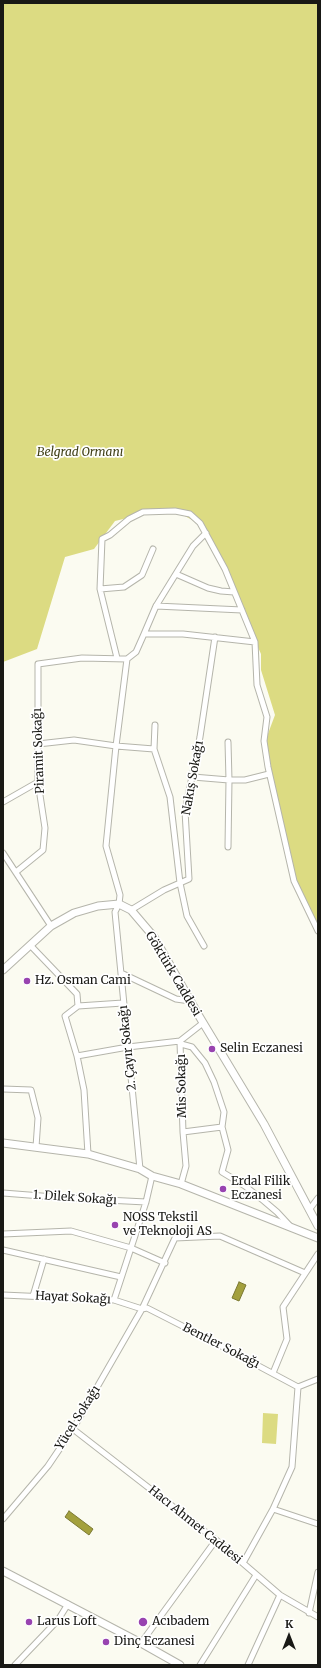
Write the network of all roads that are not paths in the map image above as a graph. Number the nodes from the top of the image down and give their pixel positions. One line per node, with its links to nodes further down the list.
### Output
1 (206, 532): 3 (street); 4 (street); 5 (street)
2 (153, 549): 4 (street)
3 (176, 574): 5 (street); 6 (street)
4 (100, 589): 11 (street)
5 (234, 592): 7 (street)
6 (156, 606): 7 (street); 8 (street)
7 (242, 610): 10 (street)
8 (144, 634): 9 (street); 12 (street)
9 (214, 637): 10 (street); 19 (street, Nakış Sokağı)
10 (255, 642): 18 (street)
11 (117, 658): 12 (street); 15 (street, Piramit Sokağı)
12 (127, 659): 16 (street)
13 (155, 725): 17 (street)
14 (228, 742): 20 (street)
15 (38, 744): 16 (street); 21 (street, Piramit Sokağı)
16 (116, 746): 17 (street); 27 (street)
17 (154, 749): 26 (street)
18 (269, 774): 20 (street); 30 (street)
19 (193, 778): 20 (street); 26 (street, Nakış Sokağı)
20 (229, 780): 23 (street)
21 (38, 782): 22 (street); 25 (street, Piramit Sokağı)
22 (3, 802)
23 (228, 847)
24 (3, 853): 25 (street)
25 (16, 872): 29 (street)
26 (180, 884): 28 (street); 32 (street)
27 (119, 904): 28 (main road, Göktürk Caddesi); 29 (main road); 34 (street, 2. Çayır Sokağı)
28 (131, 910): 35 (main road, Göktürk Caddesi)
29 (52, 926): 31 (main road)
30 (318, 931)
31 (31, 946): 33 (main road); 37 (street)
32 (204, 946)
33 (3, 970)
34 (121, 973): 35 (street); 36 (street, 2. Çayır Sokağı)
35 (190, 1001): 38 (main road, Göktürk Caddesi)
36 (123, 1003): 37 (street); 40 (street, 2. Çayır Sokağı)
37 (78, 1006): 41 (street)
38 (203, 1023): 39 (street); 54 (main road, Göktürk Caddesi)
39 (180, 1042): 40 (street); 43 (street); 44 (street, Mis Sokağı)
40 (128, 1047): 41 (street); 48 (street, 2. Çayır Sokağı)
41 (77, 1056): 47 (street)
42 (3, 1089): 46 (street)
43 (222, 1127): 44 (street, Mis Sokağı); 56 (street)
44 (183, 1132): 50 (street, Mis Sokağı)
45 (3, 1143): 46 (main road)
46 (36, 1147): 47 (main road)
47 (88, 1154): 48 (main road)
48 (140, 1169): 49 (main road)
49 (152, 1176): 50 (main road); 53 (street)
50 (181, 1184): 56 (main road)
51 (3, 1193): 53 (street, 1. Dilek Sokağı)
52 (318, 1198): 54 (street)
53 (146, 1202): 59 (street)
54 (309, 1210): 55 (main road, Göktürk Caddesi)
55 (318, 1226)
56 (292, 1228): 58 (main road)
57 (3, 1234): 59 (street)
58 (318, 1238)
59 (131, 1248): 63 (street); 65 (street)
60 (3, 1250): 62 (street)
61 (318, 1254): 64 (street)
62 (44, 1259): 65 (street); 67 (street)
63 (164, 1263): 64 (street, Yücel Sokağı); 69 (street, Yücel Sokağı)
64 (305, 1273): 70 (street)
65 (121, 1277): 68 (street)
66 (3, 1295): 67 (street, Hayat Sokağı)
67 (33, 1296): 68 (street, Hayat Sokağı)
68 (114, 1300): 69 (street, Hayat Sokağı)
69 (142, 1309): 70 (street, Bentler Sokağı); 73 (street, Yücel Sokağı)
70 (273, 1373): 72 (street, Bentler Sokağı)
71 (318, 1379): 72 (street)
72 (298, 1387): 74 (street)
73 (73, 1429): 75 (street, Yücel Sokağı); 77 (street, Hacı Ahmet Caddesi)
74 (273, 1509): 76 (street); 78 (street)
75 (3, 1519)
76 (318, 1524)
77 (216, 1540): 78 (street, Hacı Ahmet Caddesi); 86 (street)
78 (243, 1563): 81 (street, Hacı Ahmet Caddesi)
79 (3, 1571): 83 (main road)
80 (318, 1572): 84 (street)
81 (256, 1575): 82 (street, Hacı Ahmet Caddesi); 89 (street)
82 (280, 1595): 84 (street, Hacı Ahmet Caddesi); 90 (street)
83 (68, 1604): 86 (main road); 87 (street)
84 (309, 1613): 85 (street, Hacı Ahmet Caddesi)
85 (318, 1617)
86 (141, 1643): 88 (main road)
87 (15, 1665)
88 (180, 1665)
89 (200, 1665)
90 (248, 1665)

